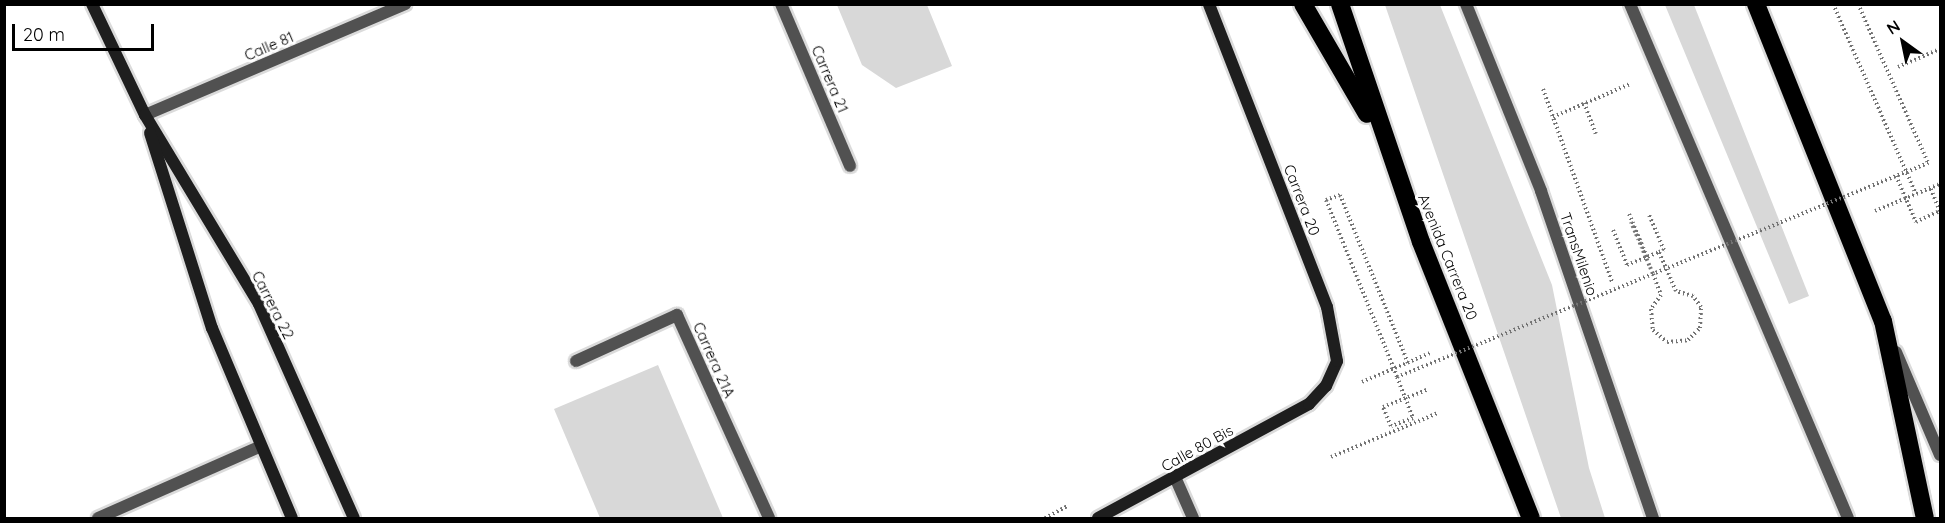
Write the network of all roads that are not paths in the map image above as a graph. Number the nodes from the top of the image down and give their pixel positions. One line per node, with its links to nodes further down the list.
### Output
1 (92, 4): 10 (street, Carrera 22)
2 (405, 4): 10 (street, Calle 81)
3 (782, 4): 12 (street, Carrera 21)
4 (1209, 4): 15 (street, Carrera 20)
5 (1303, 4): 11 (highway)
6 (1340, 4): 11 (highway, Avenida Carrera 20)
7 (1466, 4): 26 (street, TransMilenio)
8 (1630, 4): 27 (street)
9 (1756, 4): 13 (highway)
10 (145, 115): 16 (street, Carrera 22); 21 (street, Carrera 22)
11 (1384, 143): 25 (highway, Avenida Carrera 20)
12 (850, 166)
13 (1883, 321): 17 (street); 28 (highway)
14 (576, 361): 22 (street, Carrera 21A)
15 (1309, 404): 18 (street, Calle 80 Bis)
16 (261, 446): 19 (street); 20 (street, Carrera 22)
17 (1941, 455)
18 (1175, 477): 23 (street, Calle 80 Bis); 24 (street)
19 (98, 519)
20 (292, 519)
21 (354, 519)
22 (769, 519)
23 (1098, 519)
24 (1193, 519)
25 (1531, 519)
26 (1653, 519)
27 (1848, 519)
28 (1925, 519)

